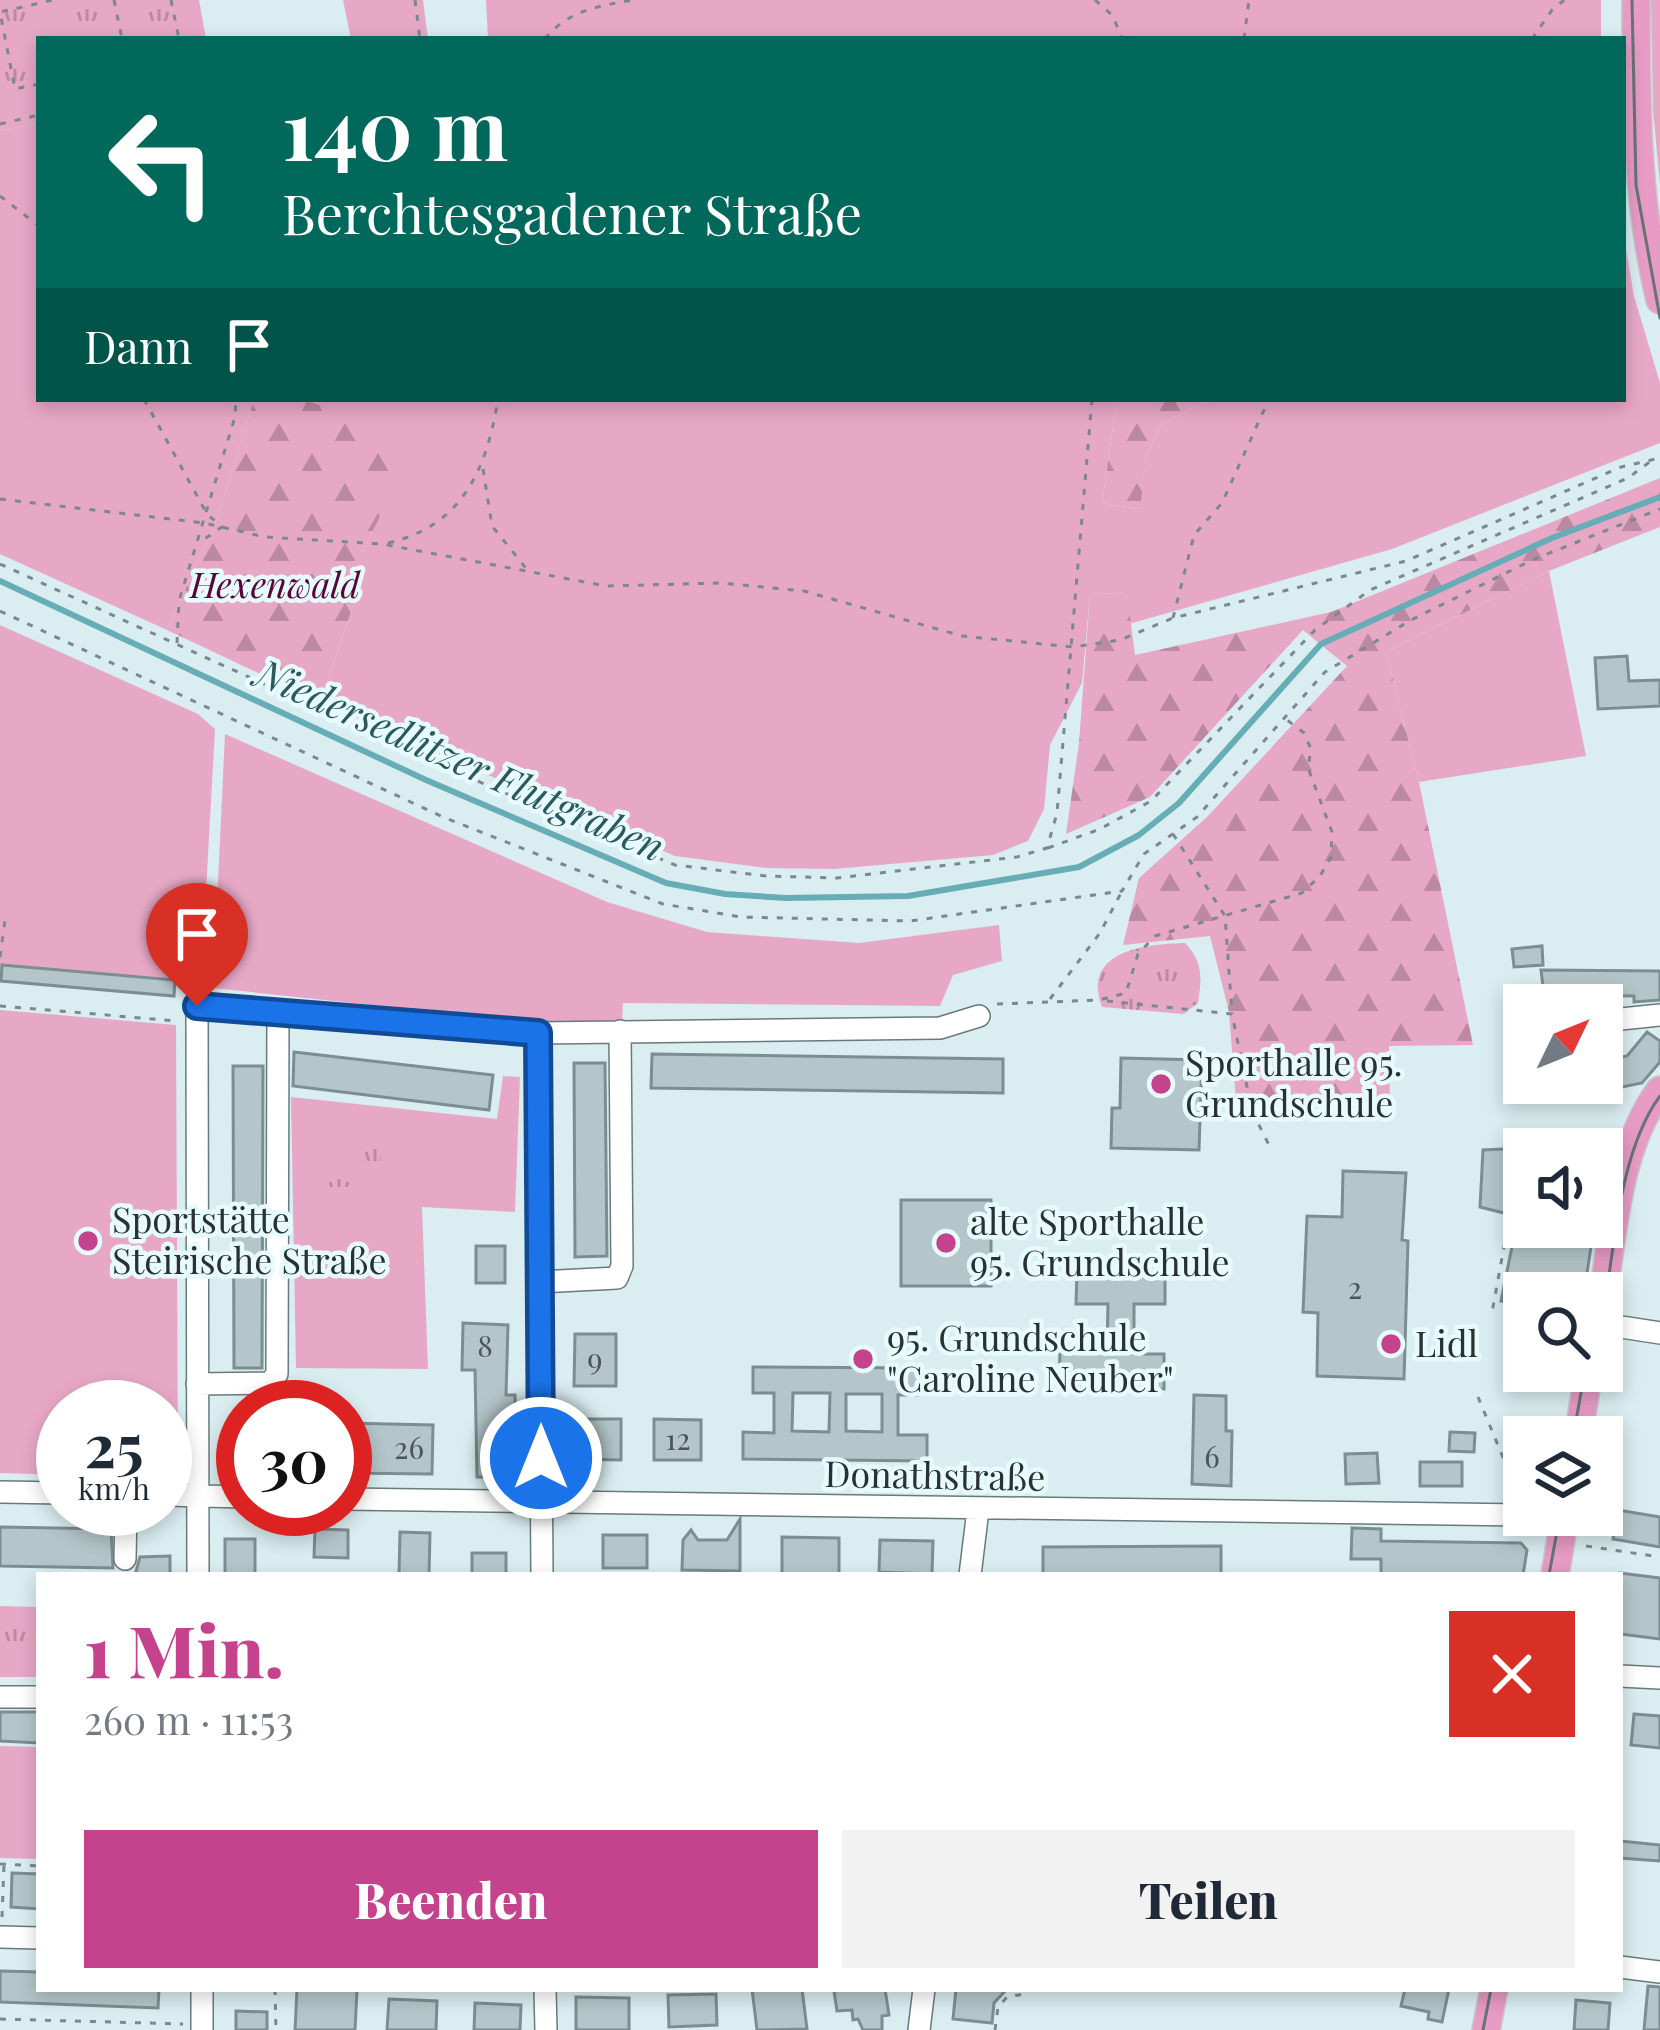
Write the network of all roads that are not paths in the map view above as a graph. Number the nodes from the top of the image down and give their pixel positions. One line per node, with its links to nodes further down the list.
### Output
1 (1636, 0): 2 (main road)
2 (1660, 300)
3 (989, 1010): 7 (street)
4 (278, 1014): 8 (street); 14 (street); 14 (street)
5 (1660, 1015): 6 (street)
6 (1623, 1019)
7 (620, 1031): 8 (street); 11 (street)
8 (538, 1033): 11 (street)
9 (1660, 1090): 10 (main road)
10 (1607, 1272)
11 (539, 1282): 21 (street)
12 (1623, 1327): 13 (street)
13 (1660, 1333)
14 (197, 1384): 18 (street)
15 (0, 1492): 16 (street)
16 (36, 1493)
17 (192, 1496): 18 (street)
18 (197, 1496): 19 (street); 27 (street)
19 (216, 1496)
20 (372, 1499): 21 (street, Donathstraße)
21 (541, 1502): 22 (street, Donathstraße); 28 (street)
22 (978, 1510): 23 (street, Donathstraße); 29 (street)
23 (1503, 1511)
24 (125, 1536): 26 (street)
25 (1558, 1536): 30 (main road)
26 (125, 1559)
27 (198, 1572)
28 (542, 1572)
29 (970, 1572)
30 (1555, 1572)
31 (1623, 1676): 32 (street)
32 (1660, 1678)
33 (0, 1697): 34 (street)
34 (36, 1697)
35 (1, 1937): 36 (street)
36 (36, 1938)
37 (1623, 1967): 38 (street)
38 (1660, 1972)
39 (202, 1992): 43 (street)
40 (545, 1992): 44 (street)
41 (925, 1992): 45 (street)
42 (1493, 1992): 46 (main road)
43 (202, 2028)
44 (546, 2030)
45 (919, 2030)
46 (1486, 2030)

